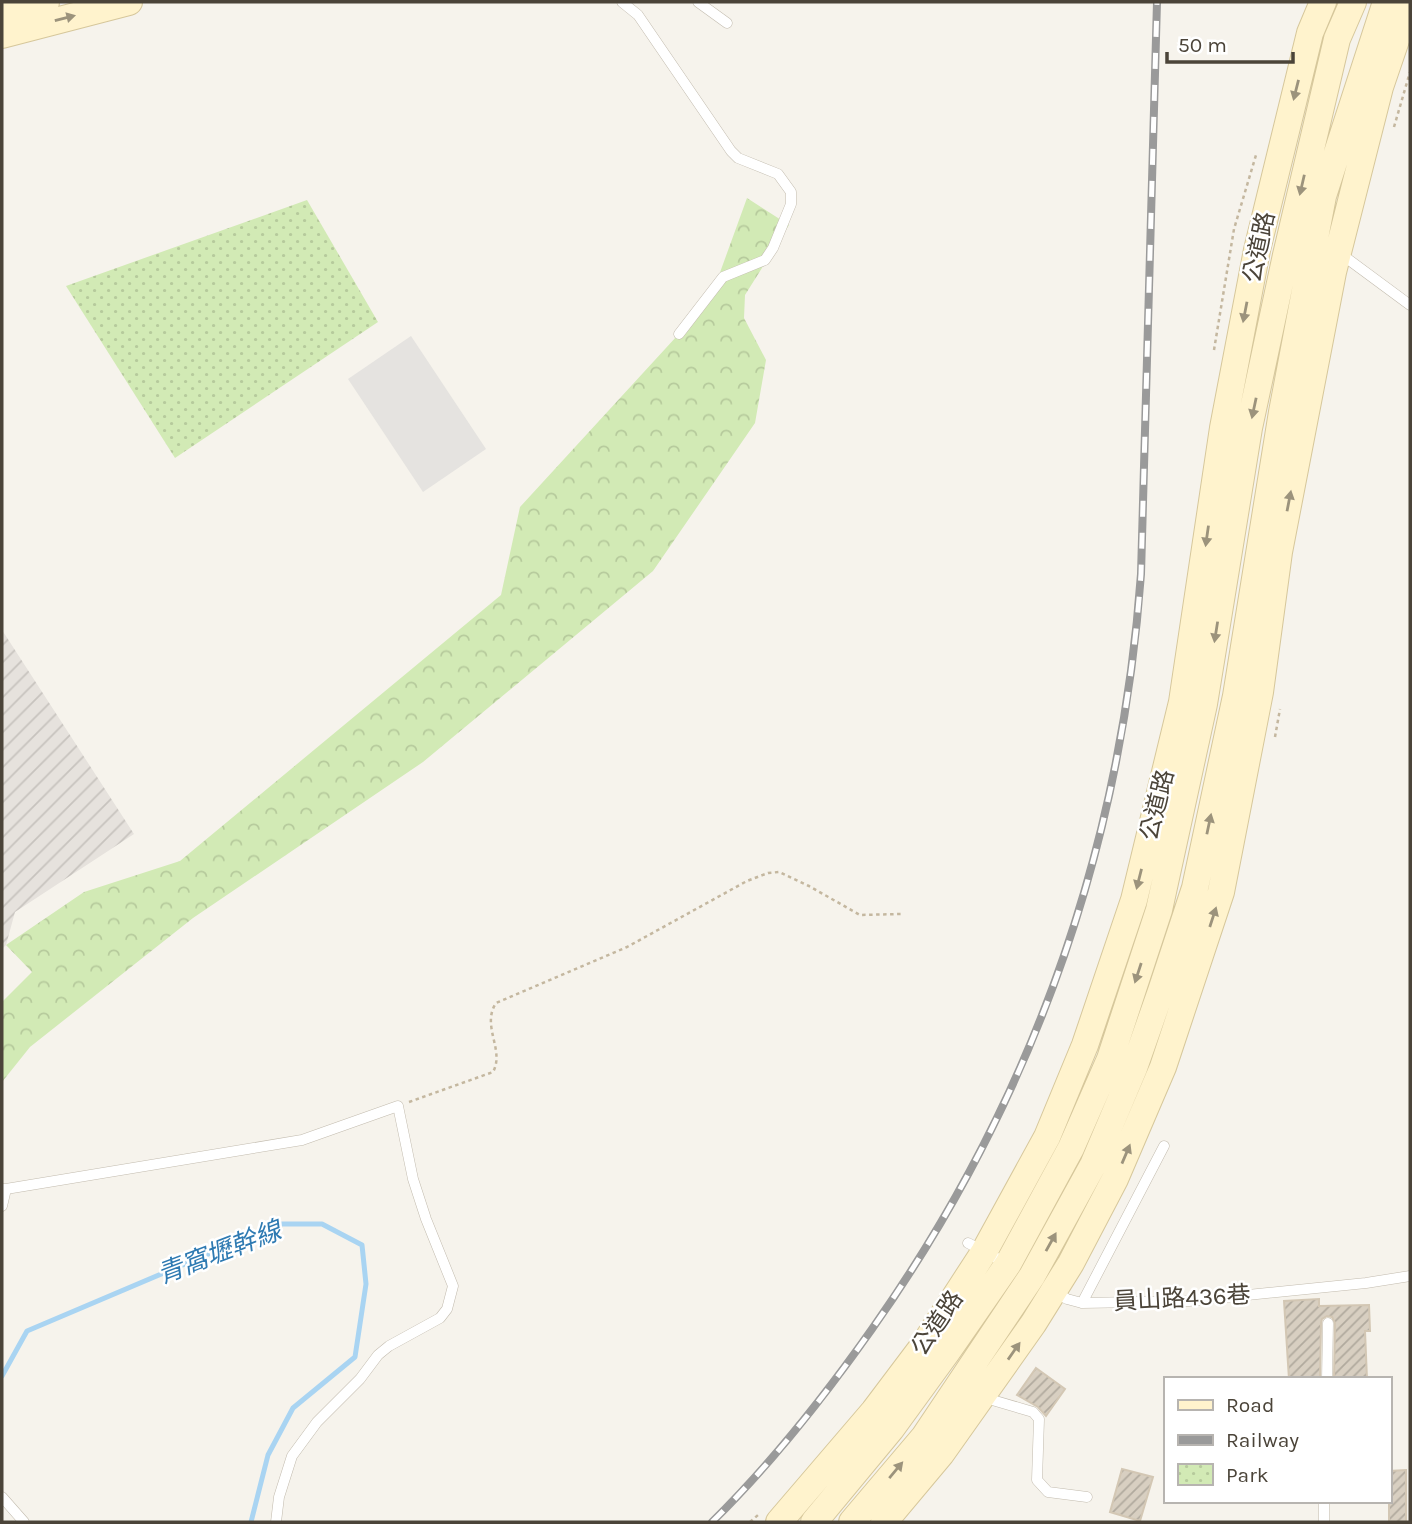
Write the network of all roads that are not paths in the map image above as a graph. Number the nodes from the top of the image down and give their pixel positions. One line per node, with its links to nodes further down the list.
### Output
1 (46, 2): 8 (street)
2 (129, 2): 10 (street, one-way to 2)
3 (698, 2): 9 (lane)
4 (1323, 2): 18 (street, 公道路, one-way to 18)
5 (1353, 2): 19 (street, 公道路, one-way to 19)
6 (625, 3): 14 (lane)
7 (1395, 8): 11 (street); 11 (street)
8 (2, 13)
9 (727, 23)
10 (2, 34)
11 (1371, 83): 12 (street); 21 (street, one-way to 11)
12 (1338, 252): 13 (lane); 21 (street, one-way to 12)
13 (1410, 305)
14 (679, 334)
15 (1164, 1146): 22 (lane)
16 (4, 1189): 17 (lane); 31 (lane)
17 (2, 1206)
18 (976, 1248): 19 (lane, 員山路436巷); 29 (street, 公道路)
19 (1008, 1264): 21 (lane, 員山路436巷); 32 (street, 公道路)
20 (1410, 1276): 22 (lane, 員山路436巷)
21 (1042, 1284): 22 (lane, 員山路436巷); 25 (street, one-way to 21); 33 (street, one-way to 21)
22 (1082, 1303)
23 (1328, 1324): 24 (lane)
24 (1327, 1377)
25 (982, 1397): 27 (lane); 34 (street)
26 (2, 1497): 30 (lane)
27 (1087, 1497)
28 (1324, 1503): 35 (lane)
29 (769, 1518)
30 (24, 1522)
31 (276, 1522)
32 (814, 1522)
33 (852, 1522)
34 (884, 1522)
35 (1324, 1522)

